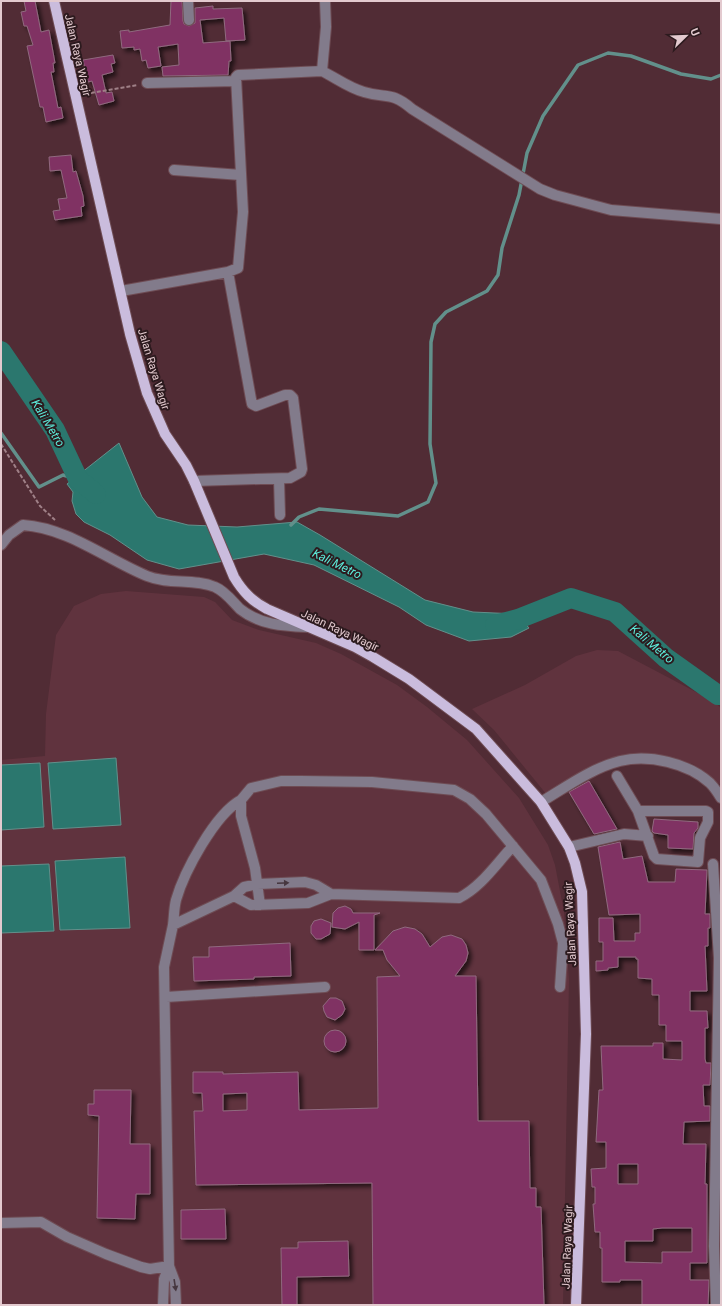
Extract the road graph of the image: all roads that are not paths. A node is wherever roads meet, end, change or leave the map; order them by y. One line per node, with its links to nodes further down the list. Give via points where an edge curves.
1 (54, 1): 12 (main road, Jalan Raya Wagir)
2 (188, 1): 4 (street)
3 (324, 1): 5 (street, via 326,27)
4 (189, 20)
5 (322, 71): 6 (street, via 238,76); 10 (street, via 365,93 400,99 540,189 611,210)
6 (236, 81): 7 (street); 9 (street)
7 (147, 83)
8 (174, 170): 9 (street)
9 (241, 175): 11 (street, via 243,212 238,265 235,270)
10 (721, 219)
11 (228, 272): 12 (street); 13 (street, via 252,404 256,406 285,395 290,395 294,402 302,469 296,476)
12 (121, 291): 14 (main road, Jalan Raya Wagir, via 138,362 155,415)
13 (279, 479): 14 (street); 15 (street)
14 (194, 481): 17 (main road, Jalan Raya Wagir, via 234,577 242,590 255,603)
15 (280, 515)
16 (1, 545): 17 (street, via 9,535 23,525 51,529 148,576 176,582 208,584 218,588 242,610 270,624)
17 (307, 627): 21 (main road, Jalan Raya Wagir, via 361,650 409,679 443,704 492,744)
18 (617, 776): 22 (street)
19 (721, 798): 21 (street, via 710,783 672,763 631,760 620,761 594,771)
20 (241, 800): 26 (street, via 251,788 281,781 372,782 454,790 470,799 486,814); 29 (street, via 241,816); 33 (street, via 221,815 186,871 176,901)
21 (541, 802): 27 (main road, Jalan Raya Wagir)
22 (638, 811): 23 (street); 25 (street, via 708,812 708,822 700,838 698,862 657,859)
23 (642, 821): 24 (street); 25 (street)
24 (624, 834): 25 (street); 27 (street)
25 (648, 836)
26 (513, 846): 30 (street, via 478,886 459,898); 36 (street, via 541,880 558,924 563,943)
27 (569, 848): 42 (main road, Jalan Raya Wagir, via 582,892 586,1026)
28 (714, 864): 34 (street)
29 (258, 884): 30 (street, one-way to 30, via 305,882); 31 (street, via 244,887); 32 (street)
30 (331, 894): 32 (street, via 308,904)
31 (234, 896): 32 (street, via 251,905); 33 (street)
32 (260, 905)
33 (173, 925): 37 (street, via 164,967)
34 (720, 958): 43 (street, via 714,1246)
35 (325, 987): 37 (street)
36 (560, 987)
37 (166, 998): 39 (street)
38 (1, 1223): 39 (street, via 41,1222 93,1248 141,1267 150,1269)
39 (169, 1266): 40 (street, via 164,1279); 41 (street, one-way to 41, via 175,1282)
40 (163, 1305)
41 (176, 1305)
42 (576, 1305)
43 (716, 1305)

